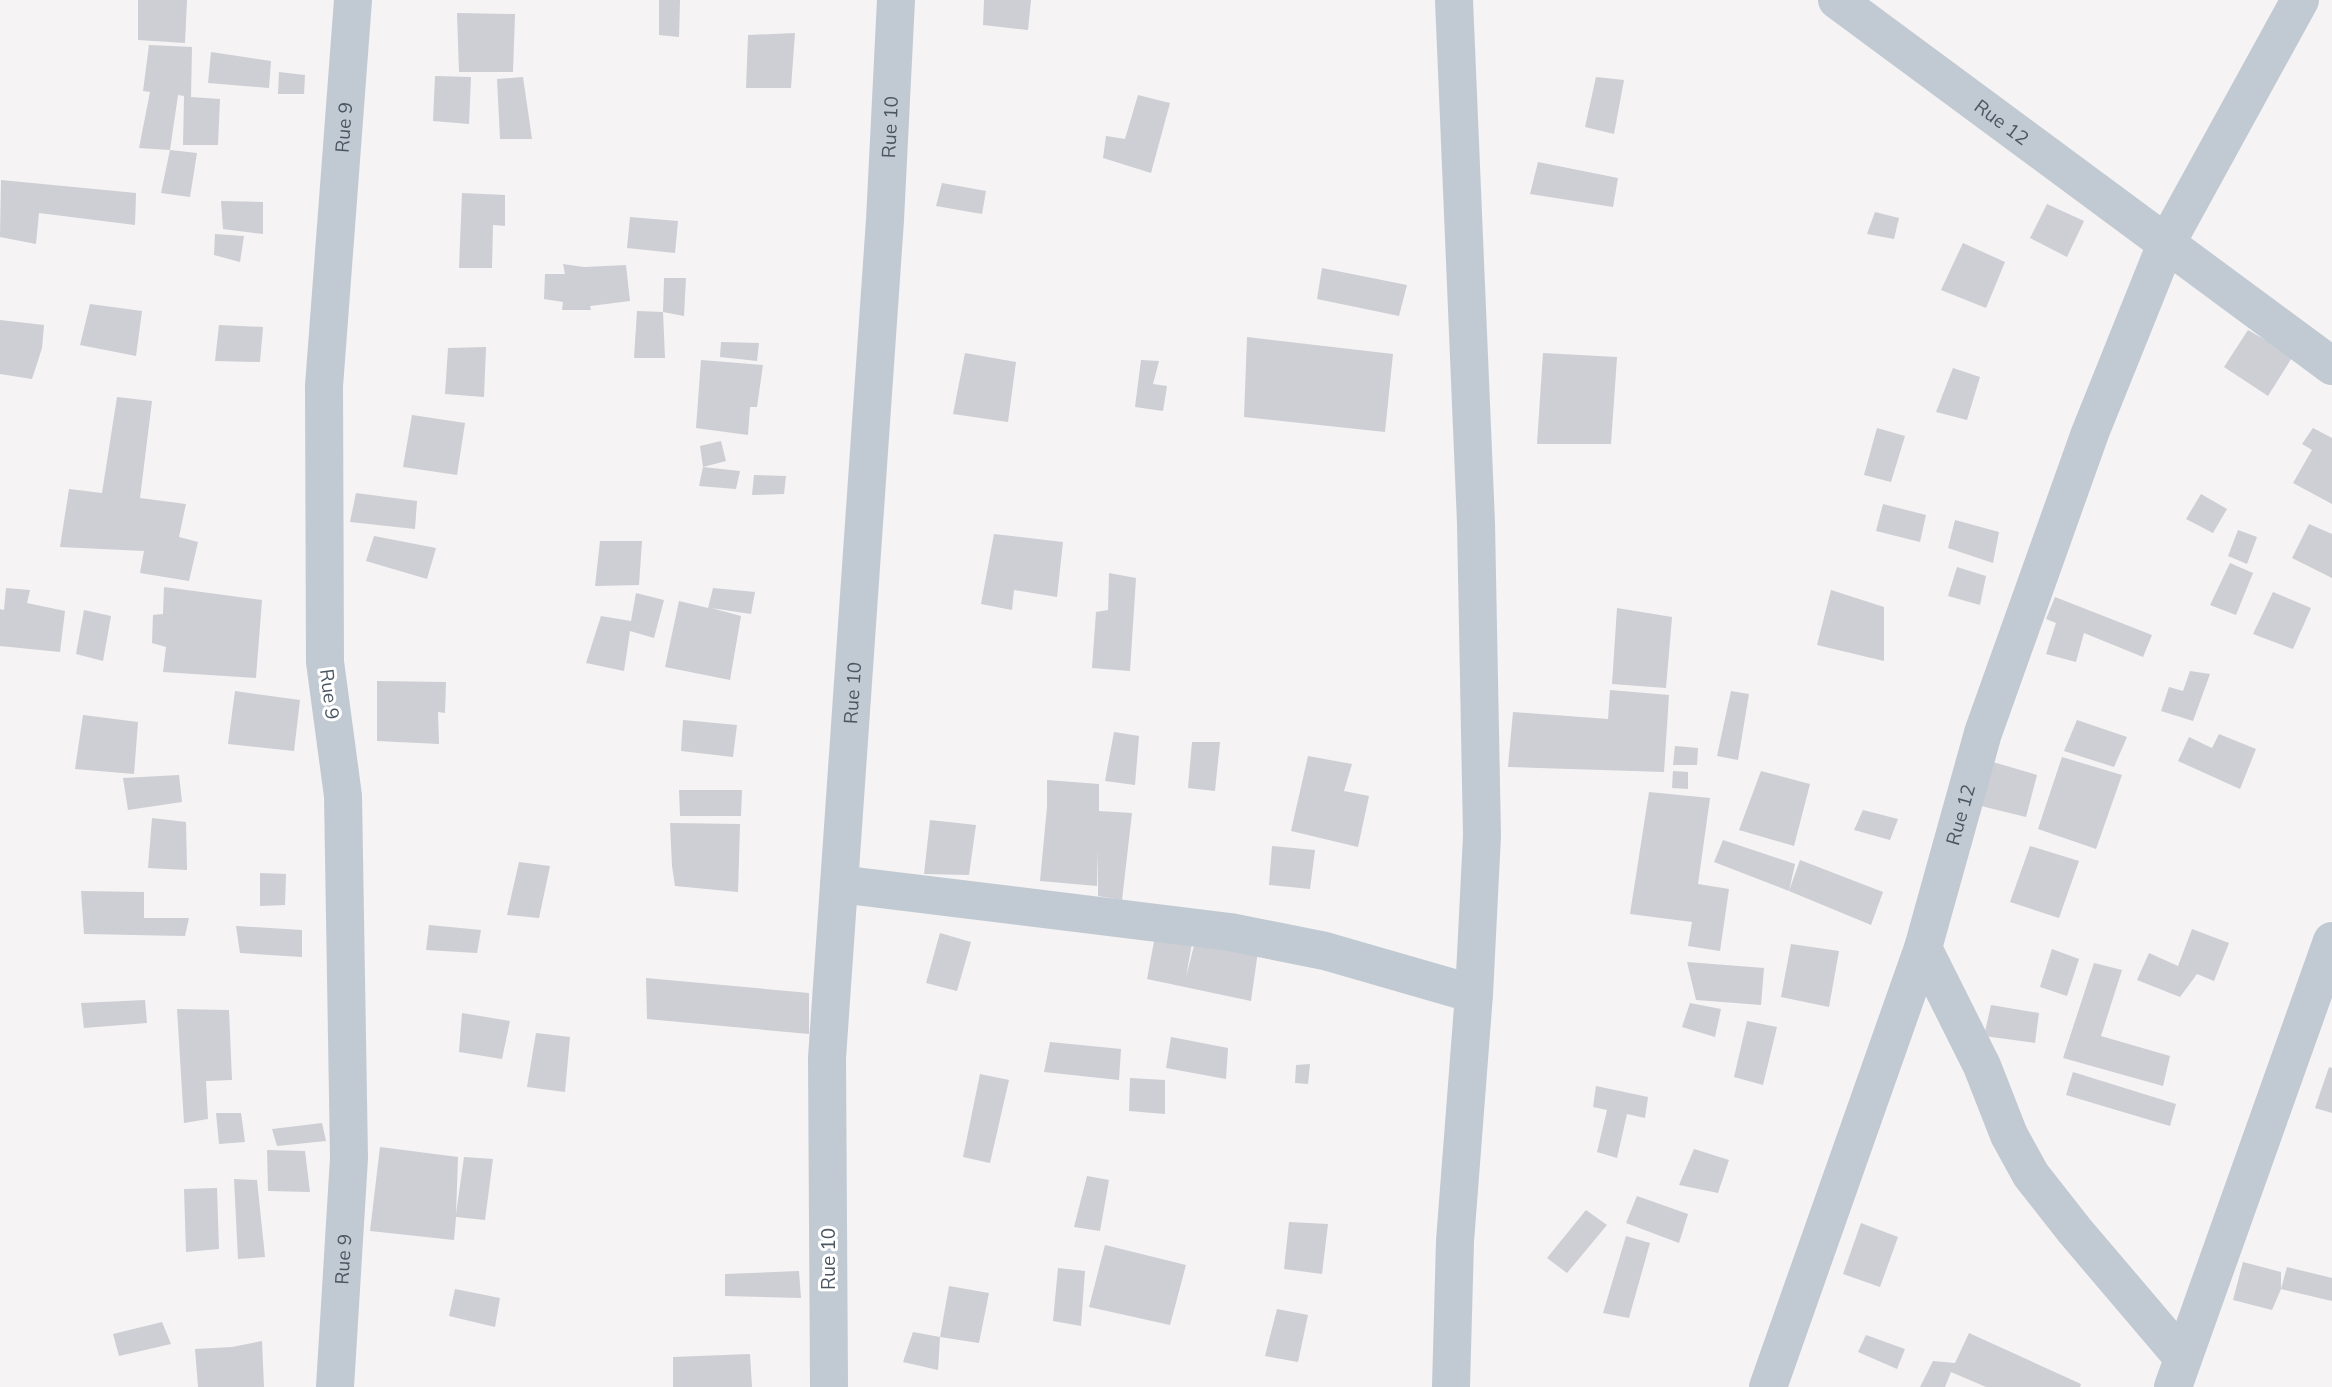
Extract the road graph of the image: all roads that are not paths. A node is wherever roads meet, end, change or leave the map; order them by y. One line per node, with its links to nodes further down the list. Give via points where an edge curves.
1 (353, 0): 13 (street, Rue 9, via 324,386 325,662 343,796 349,1158)
2 (896, 0): 8 (street, Rue 10)
3 (1454, 0): 11 (street, via 1480,681 1482,836)
4 (1837, 0): 6 (street, Rue 12)
5 (2300, 0): 6 (street)
6 (2166, 244): 7 (street, Rue 12); 10 (street, Rue 12, via 2090,433 1983,733)
7 (2332, 366)
8 (839, 884): 11 (street, via 1230,932 1325,951); 14 (street, Rue 10, via 827,1058)
9 (2332, 941): 12 (street)
10 (1923, 948): 12 (street, via 2031,1175); 16 (street, Rue 12)
11 (1474, 994): 15 (street, via 1455,1241)
12 (2178, 1373)
13 (335, 1387)
14 (829, 1387)
15 (1451, 1387)
16 (1769, 1387)

